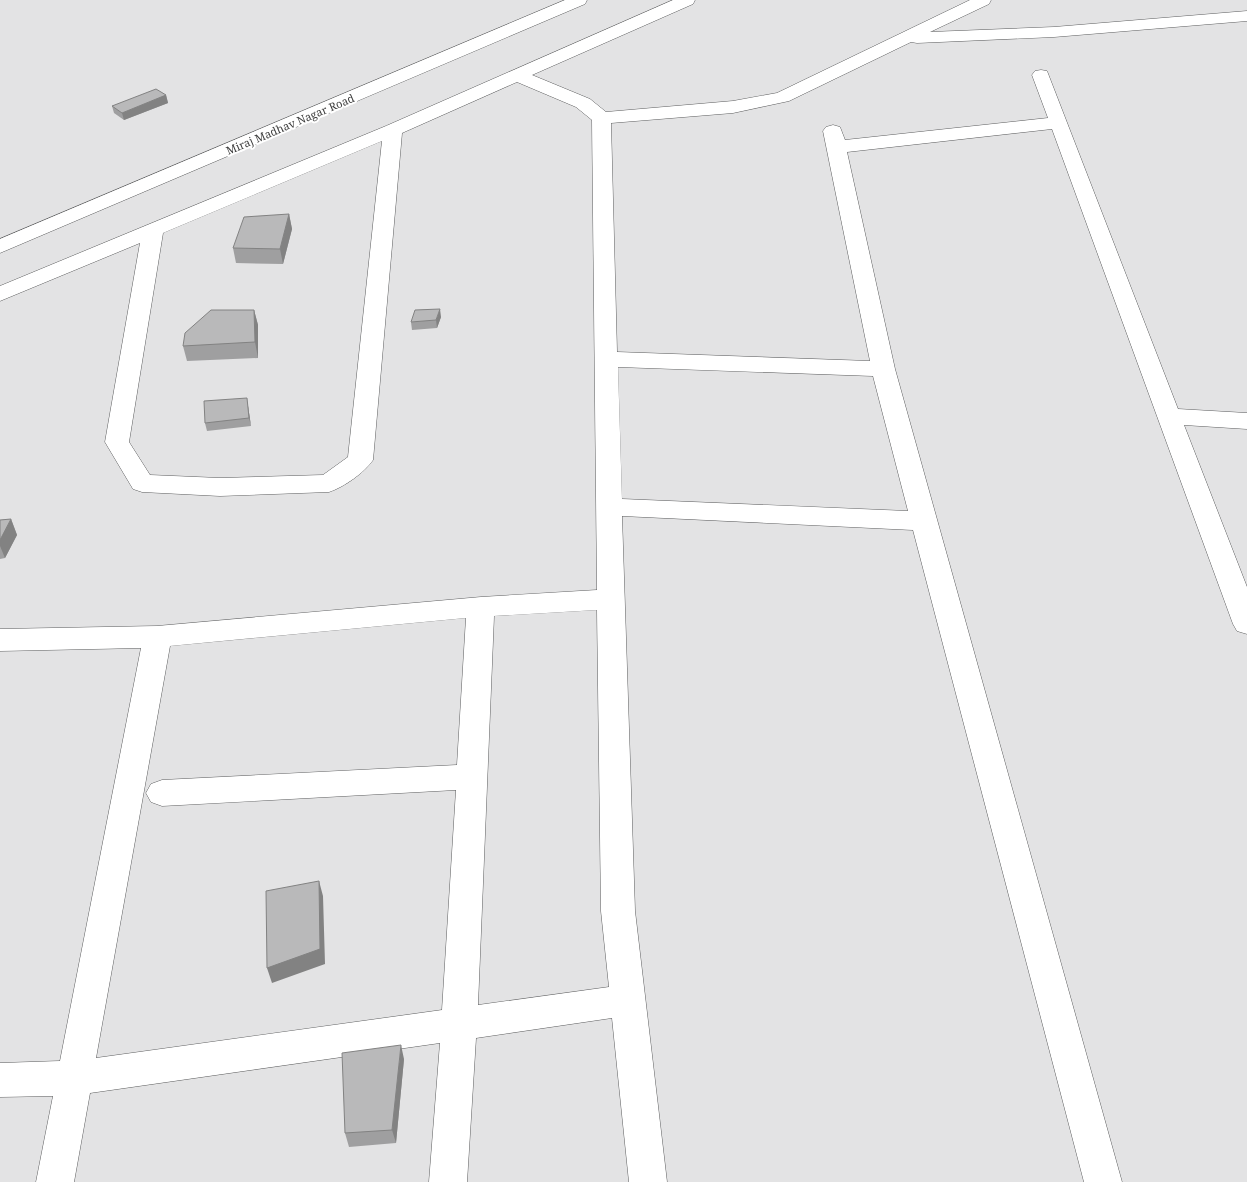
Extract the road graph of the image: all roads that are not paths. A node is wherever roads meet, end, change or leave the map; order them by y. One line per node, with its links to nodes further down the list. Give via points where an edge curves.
1 (579, 0): 12 (street, Miraj Madhav Nagar Road)
2 (687, 0): 6 (street)
3 (983, 0): 5 (street)
4 (1247, 16): 5 (street, via 1054,32)
5 (905, 38): 8 (street, via 782,97 733,107)
6 (517, 75): 8 (street, via 583,103); 10 (street)
7 (1041, 75): 9 (street)
8 (602, 118): 14 (street)
9 (1059, 123): 15 (street, via 834,139); 16 (street)
10 (393, 130): 11 (street); 11 (street, via 360,460 329,483 220,487 142,483 117,442)
11 (153, 231): 13 (street)
12 (0, 247)
13 (0, 294)
14 (606, 359): 15 (street); 18 (street)
15 (883, 369): 19 (street)
16 (1169, 416): 17 (street); 22 (street)
17 (1247, 421)
18 (609, 507): 19 (street); 20 (street)
19 (924, 521): 34 (street)
20 (611, 599): 21 (street); 27 (street, via 618,911)
21 (481, 606): 23 (street); 25 (street)
22 (1247, 624)
23 (157, 637): 24 (street); 29 (street)
24 (0, 640)
25 (472, 777): 26 (street); 28 (street)
26 (162, 793)
27 (628, 1000): 28 (street); 33 (street)
28 (458, 1024): 29 (street); 32 (street)
29 (74, 1078): 30 (street); 31 (street)
30 (0, 1080)
31 (55, 1182)
32 (448, 1182)
33 (648, 1182)
34 (1102, 1182)

